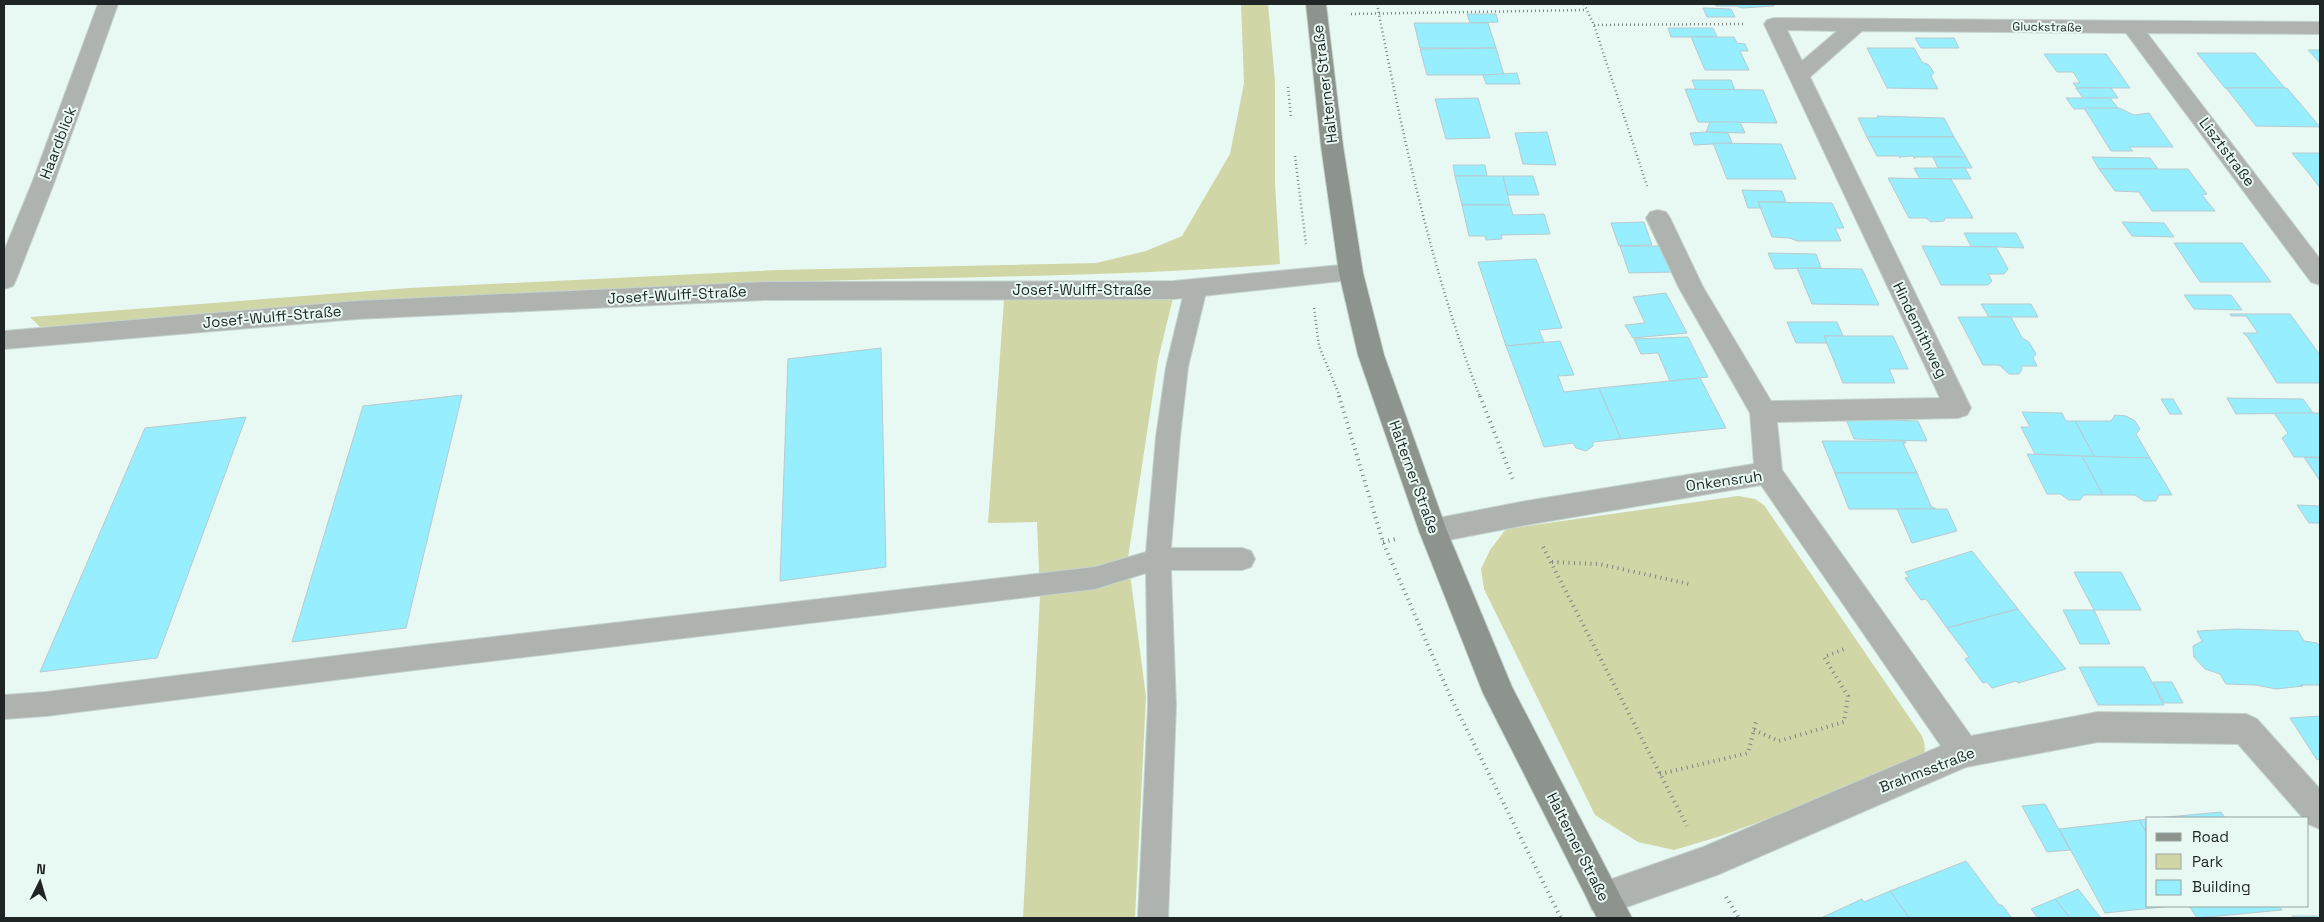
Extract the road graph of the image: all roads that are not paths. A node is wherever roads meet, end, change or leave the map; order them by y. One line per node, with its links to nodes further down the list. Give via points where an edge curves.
1 (108, 4): 13 (street, Haardblick, via 63,131)
2 (1798, 4): 5 (street)
3 (1316, 9): 11 (main road, Halterner Straße)
4 (1774, 24): 5 (street, Gluckstraße); 9 (street, Hindemithweg)
5 (1810, 25): 6 (street, Gluckstraße)
6 (1856, 26): 7 (street, Gluckstraße); 9 (street)
7 (2133, 28): 8 (street, Gluckstraße); 12 (street, Lisztstraße)
8 (2320, 28)
9 (1799, 75): 16 (street, Hindemithweg, via 1958,408)
10 (1658, 218): 16 (street, via 1691,288)
11 (1351, 273): 14 (street, Josef-Wulff-Straße); 18 (main road, Halterner Straße, via 1371,355)
12 (2320, 276)
13 (4, 280)
14 (1196, 288): 15 (street, Josef-Wulff-Straße, via 764,291 357,310); 19 (lane, via 1176,376)
15 (4, 341)
16 (1763, 412): 17 (street)
17 (1768, 473): 18 (street, Onkensruh); 22 (street, Onkensruh)
18 (1433, 531): 24 (main road, Halterner Straße, via 1499,693)
19 (1158, 559): 20 (lane); 21 (lane, via 1095,578); 25 (lane, via 1162,706)
20 (1242, 559)
21 (4, 707)
22 (1964, 752): 23 (street, Brahmsstraße, via 2098,727 2246,729); 24 (street, Brahmsstraße)
23 (2320, 814)
24 (1609, 908)
25 (1153, 918)

